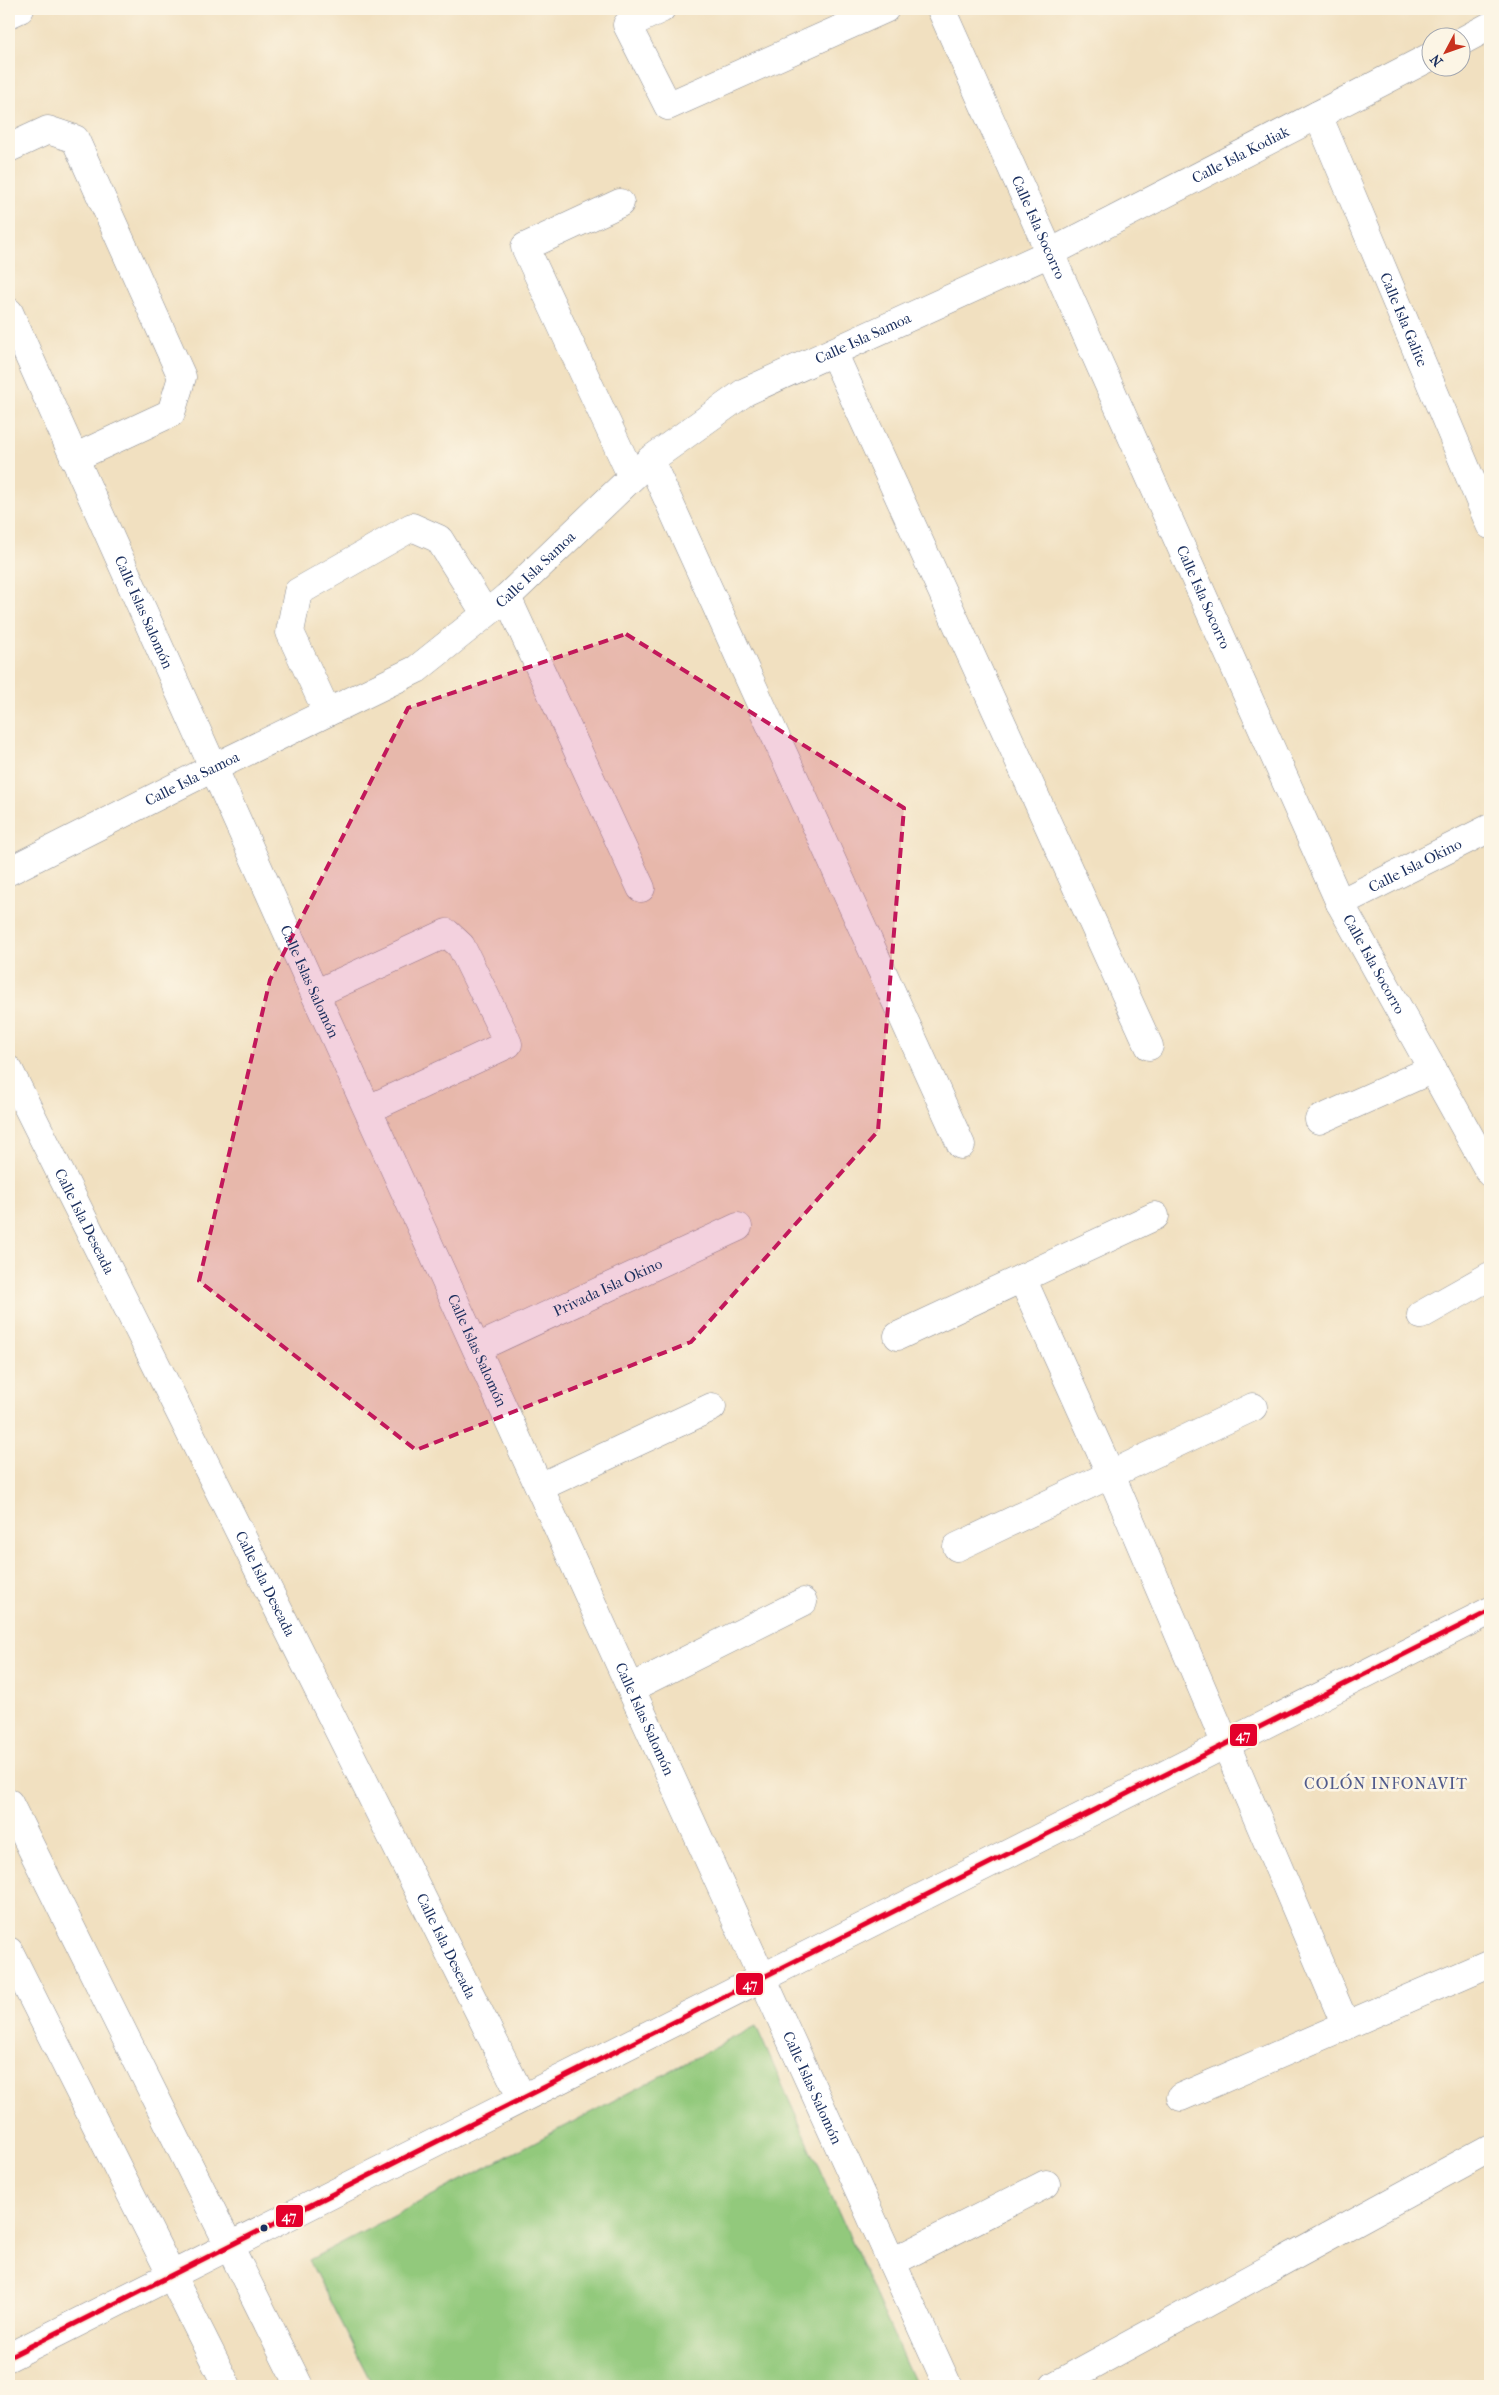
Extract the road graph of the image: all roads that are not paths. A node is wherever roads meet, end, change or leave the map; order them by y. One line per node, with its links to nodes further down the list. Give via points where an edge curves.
1 (20, 9): 5 (street)
2 (661, 9): 3 (street, via 627,25 668,106)
3 (885, 9)
4 (941, 9): 12 (street, Calle Isla Socorro)
5 (9, 14)
6 (1490, 26): 7 (street)
7 (1472, 36)
8 (1422, 61): 9 (street, Calle Isla Kodiak)
9 (1318, 115): 12 (street, Calle Isla Kodiak); 17 (street, Calle Isla Galite)
10 (9, 148): 15 (street, via 48,130 75,139 182,378 171,413)
11 (620, 204): 16 (street, via 525,248)
12 (1050, 253): 14 (street, Calle Isla Samoa); 25 (street, Calle Isla Socorro)
13 (9, 312): 15 (street, Calle Islas Salomón)
14 (833, 352): 16 (street, Calle Isla Samoa, via 745,392); 27 (street)
15 (74, 458): 21 (street, Calle Islas Salomón)
16 (641, 469): 18 (street, Calle Isla Samoa); 32 (street)
17 (1490, 525)
18 (508, 597): 19 (street, Calle Isla Samoa); 24 (street)
19 (485, 613): 20 (street, Calle Isla Samoa, via 417,669); 20 (street, via 439,539 412,527 298,592 290,632)
20 (327, 712): 21 (street, Calle Isla Samoa)
21 (213, 768): 23 (street, Calle Isla Samoa); 26 (street, Calle Islas Salomón)
22 (1490, 828): 25 (street, Calle Isla Okino)
23 (9, 871)
24 (640, 888)
25 (1340, 903): 28 (street, Calle Isla Socorro)
26 (315, 994): 30 (street, Calle Islas Salomón); 30 (street, via 447,933 461,946 508,1044)
27 (1149, 1046)
28 (1432, 1069): 31 (street); 33 (street, Calle Isla Socorro)
29 (9, 1070): 56 (street, Calle Isla Deseada)
30 (369, 1109): 40 (street, Calle Islas Salomón)
31 (1319, 1120)
32 (961, 1145)
33 (1490, 1173)
34 (1155, 1216): 37 (street)
35 (738, 1227): 40 (street, Privada Isla Okino)
36 (1490, 1276): 38 (street)
37 (1022, 1278): 39 (street); 43 (street)
38 (1421, 1315)
39 (898, 1336)
40 (477, 1348): 44 (street, Calle Islas Salomón)
41 (1254, 1407): 43 (street)
42 (712, 1408): 44 (street)
43 (1111, 1474): 45 (street); 49 (street)
44 (540, 1487): 48 (street, Calle Islas Salomón)
45 (957, 1547)
46 (803, 1602): 48 (street)
47 (1490, 1611): 49 (street)
48 (631, 1688): 53 (street, Calle Islas Salomón)
49 (1226, 1744): 53 (street); 54 (street)
50 (9, 1803): 59 (street)
51 (9, 1951): 61 (street)
52 (1490, 1963): 54 (street)
53 (763, 1978): 56 (street); 60 (street, Calle Islas Salomón)
54 (1346, 2026): 55 (street)
55 (1181, 2097)
56 (522, 2098): 59 (street)
57 (1490, 2148): 66 (street)
58 (1046, 2184): 60 (street)
59 (230, 2245): 61 (street); 64 (street)
60 (892, 2262): 65 (street, Calle Islas Salomón)
61 (172, 2275): 62 (street); 63 (street)
62 (9, 2357)
63 (227, 2386)
64 (299, 2386)
65 (948, 2386)
66 (1054, 2386)

